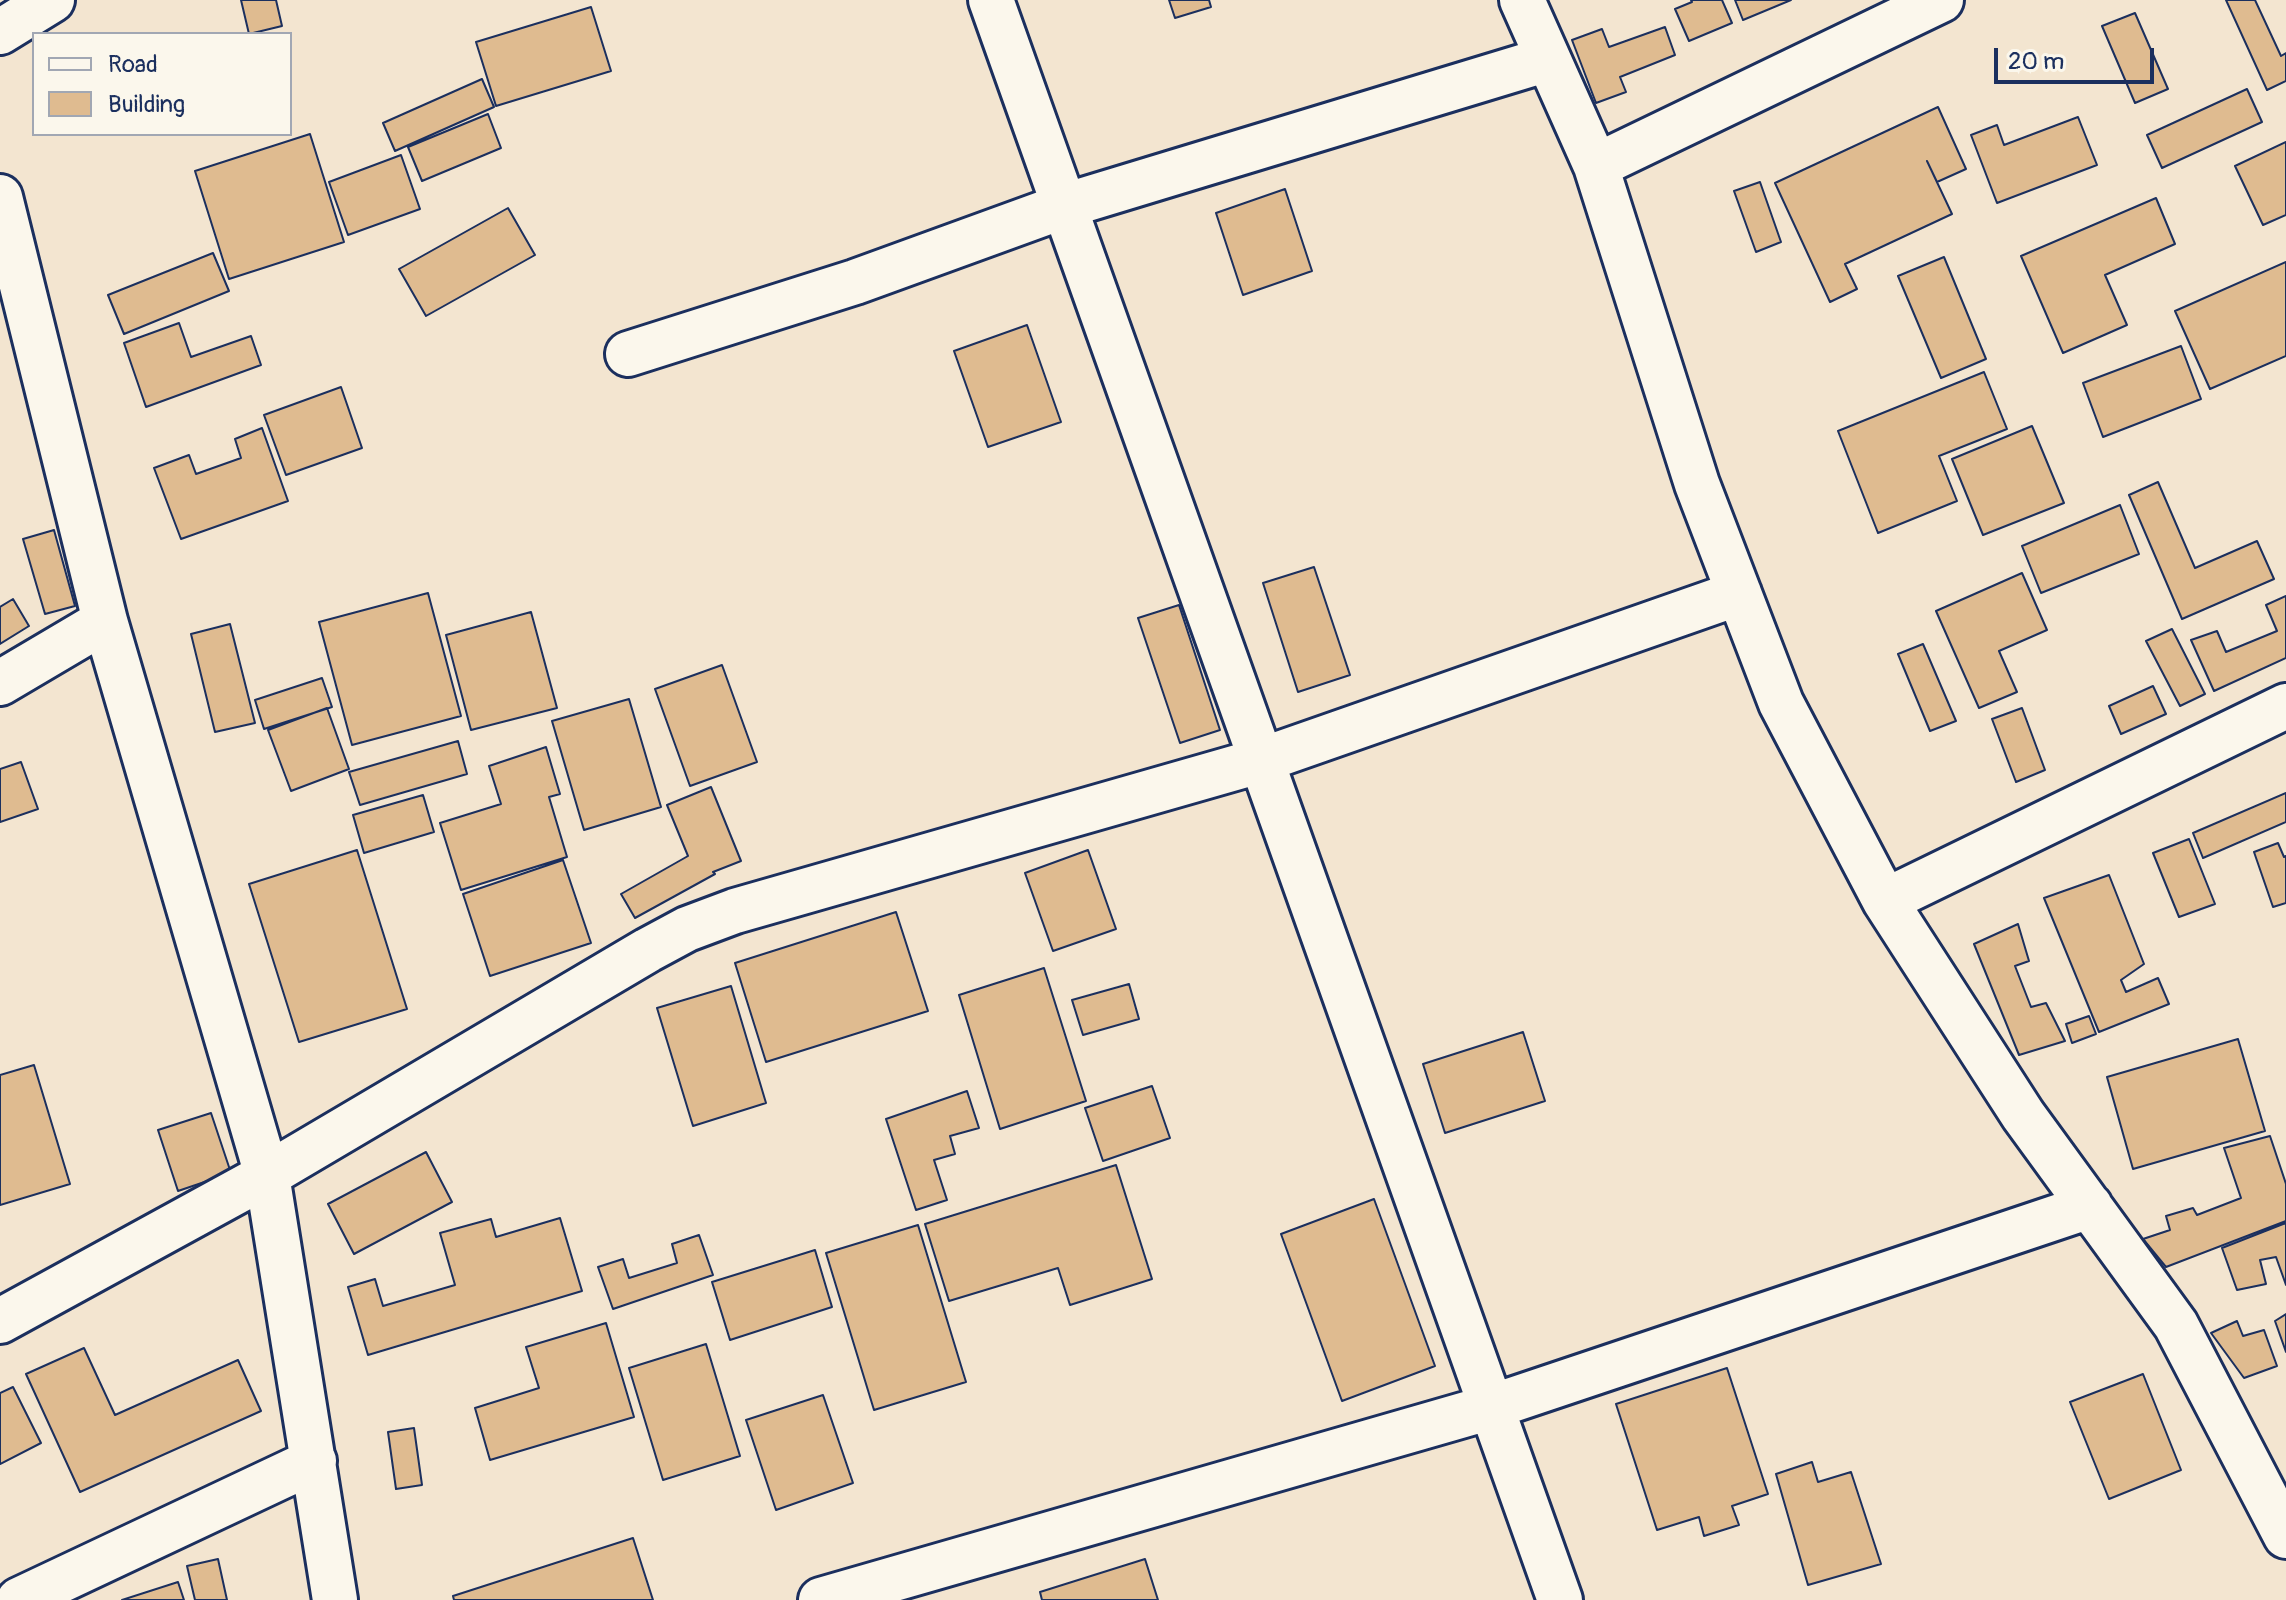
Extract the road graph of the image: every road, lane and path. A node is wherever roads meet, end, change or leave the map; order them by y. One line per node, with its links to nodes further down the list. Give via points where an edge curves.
1 (52, 0): 5 (street)
2 (991, 0): 9 (street)
3 (1522, 0): 6 (street)
4 (1941, 0): 7 (street)
5 (0, 32)
6 (1548, 59): 7 (street); 9 (street)
7 (1596, 166): 11 (street, via 1697,484)
8 (0, 197): 12 (street)
9 (1064, 206): 10 (street, via 855,282); 15 (street)
10 (628, 354)
11 (1739, 593): 15 (street); 16 (street, via 1781,703)
12 (105, 621): 13 (street); 17 (street)
13 (0, 683)
14 (2286, 706): 16 (street)
15 (1259, 761): 17 (street, via 687,929); 20 (street)
16 (1885, 901): 18 (street, via 2023,1115)
17 (267, 1175): 19 (street); 21 (street)
18 (2090, 1206): 20 (street); 22 (street, via 2176,1325)
19 (0, 1321)
20 (1491, 1407): 25 (street); 26 (street)
21 (314, 1461): 23 (street); 24 (street)
22 (2286, 1536)
23 (19, 1600)
24 (335, 1600)
25 (821, 1600)
26 (1560, 1600)

